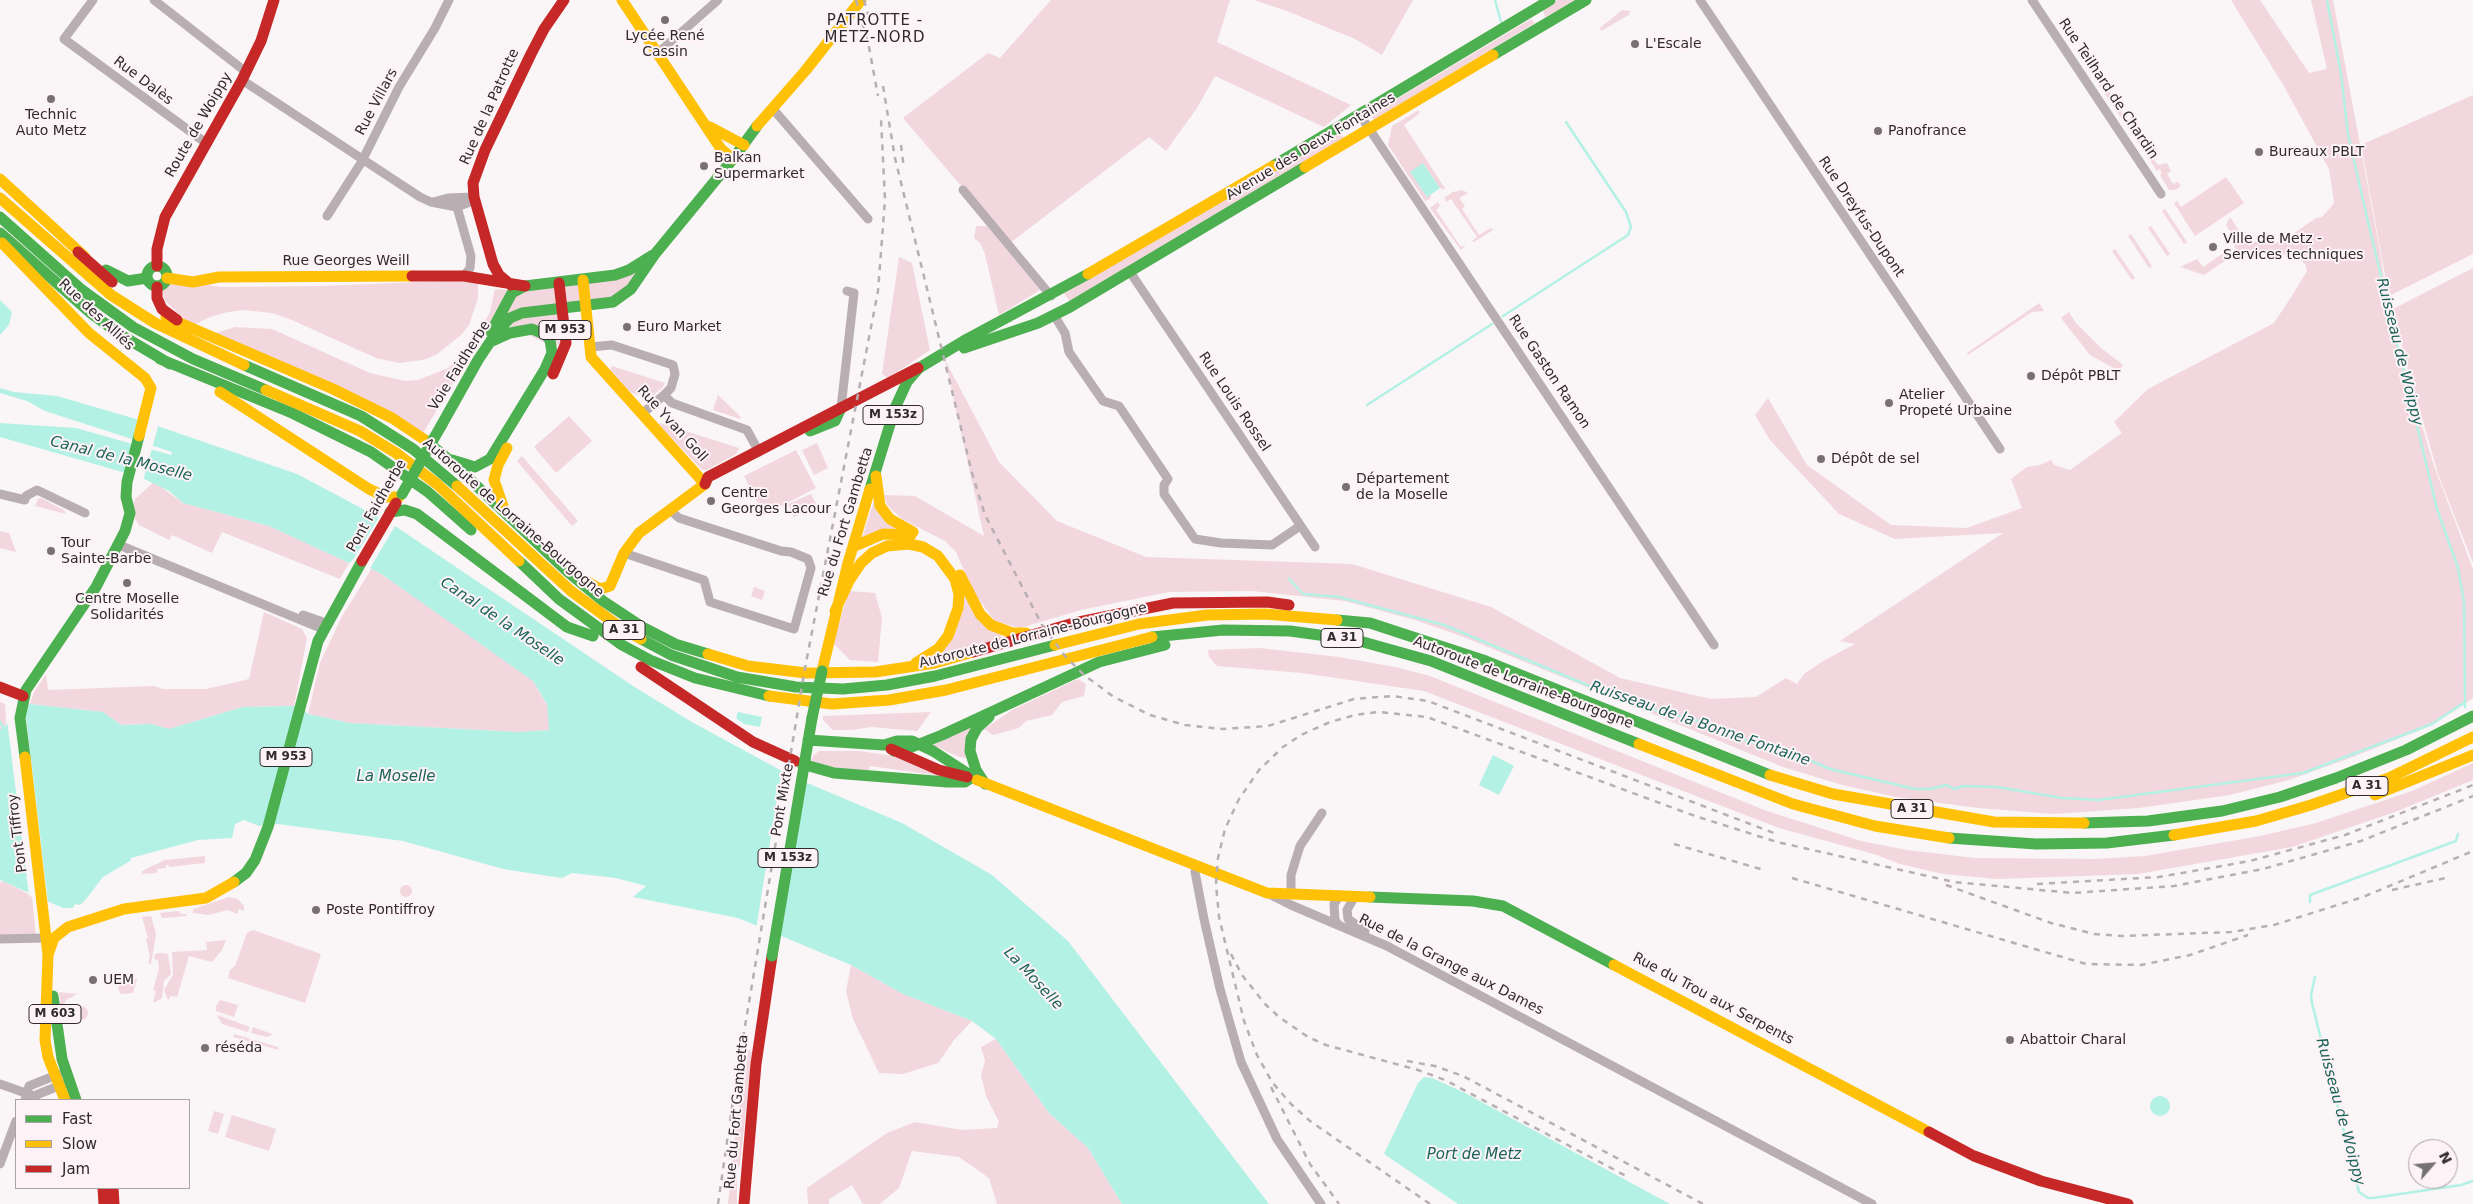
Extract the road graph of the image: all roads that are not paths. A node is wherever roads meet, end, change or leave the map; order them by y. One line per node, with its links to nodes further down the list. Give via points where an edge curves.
1 (93, 0): 19 (street, Rue Dalès, via 64,39)
2 (154, 0): 14 (street)
3 (274, 0): 14 (main road, Route de Woippy)
4 (449, 0): 22 (street, Rue Villars)
5 (564, 0): 27 (main road, Rue de la Patrotte, via 544,29 505,107 473,183)
6 (622, 0): 13 (main road)
7 (718, 0): 13 (street)
8 (861, 0): 15 (main road, M 953)
9 (1550, 0): 16 (main road, Avenue des Deux Fontaines)
10 (1586, 0): 18 (main road, Avenue des Deux Fontaines)
11 (1700, 0): 62 (street, Rue Dreyfus-Dupont)
12 (2032, 0): 25 (street, Rue Teilhard de Chardin)
13 (658, 53): 17 (main road)
14 (244, 76): 19 (main road, Route de Woippy); 22 (street)
15 (773, 109): 20 (main road, M 953); 32 (street)
16 (1360, 115): 18 (street, Rue Gaston Ramon); 48 (main road, Avenue des Deux Fontaines)
17 (704, 122): 20 (main road); 21 (main road, via 721,149)
18 (1370, 130): 38 (main road, Avenue des Deux Fontaines); 86 (street, Rue Gaston Ramon)
19 (206, 143): 37 (main road, Route de Woippy, via 165,217 157,249)
20 (744, 145): 21 (main road, M 953)
21 (733, 159): 36 (main road, M 953)
22 (363, 160): 28 (street); 30 (street, Rue Villars)
23 (0, 179): 35 (main road)
24 (963, 190): 48 (street)
25 (2161, 194)
26 (0, 198): 82 (main road, Autoroute de Lorraine-Bourgogne / A 31, via 111,295 155,324 198,346 327,400 385,430 450,478 594,610 639,639 699,666 773,684 843,689 935,676 1073,639 1173,618 1265,614)
27 (474, 198): 28 (street); 29 (street); 44 (main road, Rue de la Patrotte, via 493,264)
28 (430, 202): 29 (street)
29 (457, 208): 39 (street, via 471,256 470,268)
30 (328, 216)
31 (0, 217): 92 (main road, Autoroute de Lorraine-Bourgogne / A 31, via 82,290 140,332 192,360 320,412 396,453 437,484 560,599 622,645 686,675 730,689)
32 (868, 219)
33 (0, 232): 55 (main road, via 92,314)
34 (0, 242): 75 (main road, Rue des Alliés, via 89,333 150,384 149,400 127,482 130,513)
35 (78, 252): 40 (main road, via 119,278 128,281); 52 (main road, via 147,307)
36 (655, 254): 42 (main road, M 953, via 629,270); 49 (main road, M 953, via 645,272 620,299)
37 (157, 266): 40 (main road, via 150,270); 41 (main road, via 164,268)
38 (1130, 272): 51 (main road, Avenue des Deux Fontaines); 73 (street, Rue Louis Rossel)
39 (464, 276): 41 (main road, Rue Georges Weill, via 219,277 193,282); 44 (main road, Rue Georges Weill)
40 (147, 278): 45 (main road)
41 (168, 278): 45 (main road, via 163,285)
42 (583, 280): 43 (main road, M 953); 49 (main road)
43 (559, 283): 46 (main road, M 953); 50 (main road, M 953)
44 (512, 285): 46 (main road, Rue Georges Weill)
45 (157, 286): 52 (main road, via 157,298 162,309)
46 (525, 286): 56 (main road, M 953, via 512,293)
47 (847, 291): 59 (street, via 854,293)
48 (1046, 298): 51 (street); 57 (main road, Avenue des Deux Fontaines)
49 (586, 306): 50 (main road, M 953); 54 (main road)
50 (563, 308): 53 (main road, Voie Faidherbe / M 953, via 516,315 500,328); 70 (main road, M 953, via 564,352 498,465 494,480)
51 (1052, 317): 57 (main road, Avenue des Deux Fontaines); 73 (street, via 1065,334 1069,352 1103,401 1119,406 1168,479 1164,484 1164,494 1196,539 1272,545)
52 (184, 326): 64 (main road, via 367,405 415,432)
53 (490, 342): 56 (main road, Voie Faidherbe / M 953); 64 (main road, via 510,332 532,329 546,335 552,353 490,459 476,467)
54 (590, 347): 58 (street, via 612,345 673,365 675,374 671,388); 60 (main road, Rue Yvan Goll, via 595,362)
55 (160, 359): 68 (main road, via 248,410 369,490 386,497); 85 (main road, via 292,413 371,452 428,492)
56 (478, 360): 61 (main road, Voie Faidherbe / M 953)
57 (932, 360): 59 (main road, Avenue des Deux Fontaines); 65 (main road, Rue du Fort Gambetta / M 153z, via 913,374 898,399)
58 (664, 395): 60 (street); 63 (street, via 678,406 747,430)
59 (842, 408): 63 (main road, Avenue des Deux Fontaines)
60 (643, 413): 66 (main road, Rue Yvan Goll)
61 (441, 426): 68 (main road, Pont Faidherbe / M 953, bridge)
62 (2000, 450)
63 (759, 452): 66 (main road, Avenue des Deux Fontaines, via 708,477)
64 (448, 459): 70 (main road)
65 (876, 476): 74 (main road, via 880,506 890,519); 76 (main road, Rue du Fort Gambetta / M 153z)
66 (705, 484): 69 (main road, Rue Yvan Goll)
67 (0, 494): 72 (street, via 24,500 38,490)
68 (400, 496): 71 (main road, Pont Faidherbe / M 953)
69 (670, 510): 78 (main road, Rue Yvan Goll, via 638,533); 78 (street, via 679,518 808,559 812,568 794,628 710,602 704,580)
70 (504, 511): 79 (main road)
71 (390, 512): 83 (main road, Pont Faidherbe / M 953); 85 (main road, via 405,510 417,514 567,627)
72 (85, 513)
73 (1300, 526): 77 (street, Rue Louis Rossel)
74 (924, 537): 76 (main road, via 882,534); 81 (main road, via 955,564 980,614 1000,630 1024,633)
75 (119, 545): 83 (street, via 274,610); 91 (main road, via 96,587)
76 (855, 546): 80 (main road, Rue du Fort Gambetta / M 153z)
77 (1315, 547)
78 (624, 553): 79 (main road, Rue Yvan Goll, via 614,581 606,589)
79 (568, 572): 88 (main road, via 603,601 644,628 675,644 706,654 748,666 806,674)
80 (835, 610): 88 (main road, via 849,580 872,553 887,546 909,544 923,547 938,556 948,567 959,594 955,623 938,649); 89 (main road, Rue du Fort Gambetta / M 153z)
81 (1074, 623): 82 (main road, via 1173,603 1267,602 1336,613); 88 (main road, via 935,663)
82 (1370, 623): 94 (main road, Autoroute de Lorraine-Bourgogne / A 31, via 1486,661 1752,769 1833,794 1994,822 2148,821 2222,811 2280,797 2336,778 2406,750)
83 (322, 624): 116 (main road, M 953, via 261,847 246,873 222,891 195,900 124,909 68,927 54,938)
84 (1186, 633): 92 (main road, Autoroute de Lorraine-Bourgogne / A 31, via 1116,645 919,695); 93 (main road, via 1171,644 1099,662); 106 (main road, Autoroute de Lorraine-Bourgogne / A 31, via 1290,631 1356,640 1395,650 1490,683 1759,792 1875,826 1992,842 2075,844 2152,839)
85 (592, 636): 87 (main road)
86 (1714, 644)
87 (641, 667): 92 (main road, via 712,692 760,703 816,708); 102 (main road, via 753,742)
88 (900, 669)
89 (822, 671): 95 (main road, Pont Mixte / M 153z, bridge)
90 (0, 688): 91 (main road)
91 (22, 700): 113 (main road, Pont Tiffroy / M 603, via 20,718)
92 (832, 704)
93 (994, 712): 99 (main road); 104 (main road, via 977,728 971,739 970,751 976,770)
94 (2473, 716)
95 (812, 718): 97 (main road, Pont Mixte / M 153z); 98 (main road, via 823,734)
96 (2473, 737): 106 (main road, Autoroute de Lorraine-Bourgogne / A 31, via 2389,778)
97 (808, 740): 98 (main road); 102 (main road, Pont Mixte / M 153z)
98 (834, 742): 100 (main road)
99 (920, 744): 100 (main road); 103 (main road)
100 (889, 748): 103 (main road, via 939,770)
101 (2473, 754): 106 (main road, via 2358,801 2282,820)
102 (801, 762): 103 (main road, via 850,774 947,782 965,782); 117 (main road, Pont Mixte / M 153z, bridge)
103 (971, 778): 104 (main road, Rue de la Grange aux Dames)
104 (986, 784): 107 (main road, Rue de la Grange aux Dames)
105 (1322, 813): 109 (street, via 1300,846 1291,875)
106 (2256, 821)
107 (1196, 866): 108 (main road, Rue de la Grange aux Dames); 131 (street, via 1218,981 1241,1062 1277,1139)
108 (1267, 893): 109 (main road, Rue du Trou aux Serpents); 112 (street, Rue de la Grange aux Dames)
109 (1291, 893): 110 (main road, Rue du Trou aux Serpents)
110 (1340, 895): 111 (main road, Rue du Trou aux Serpents); 112 (street, via 1334,904)
111 (1355, 896): 115 (street, via 1347,910 1348,919); 133 (main road, Rue du Trou aux Serpents, via 1473,901 1503,906 1974,1156 2042,1181)
112 (1338, 925): 115 (street, Rue de la Grange aux Dames)
113 (45, 938): 114 (street); 116 (main road, M 603)
114 (0, 939)
115 (1386, 945): 132 (street, Rue de la Grange aux Dames)
116 (48, 955): 118 (main road, M 603); 118 (main road, M 603, via 46,988)
117 (761, 1023): 130 (main road, Rue du Fort Gambetta / M 153z)
118 (62, 1080): 120 (street, via 30,1086); 121 (main road, M 603); 122 (main road, M 603); 123 (main road, M 603)
119 (0, 1084): 120 (street)
120 (26, 1097)
121 (65, 1099)
122 (71, 1099)
123 (75, 1099)
124 (15, 1124): 125 (street)
125 (0, 1164)
126 (102, 1189): 128 (main road)
127 (113, 1189): 129 (main road)
128 (104, 1204)
129 (114, 1204)
130 (744, 1204)
131 (1321, 1204)
132 (1872, 1204)
133 (2128, 1204)

